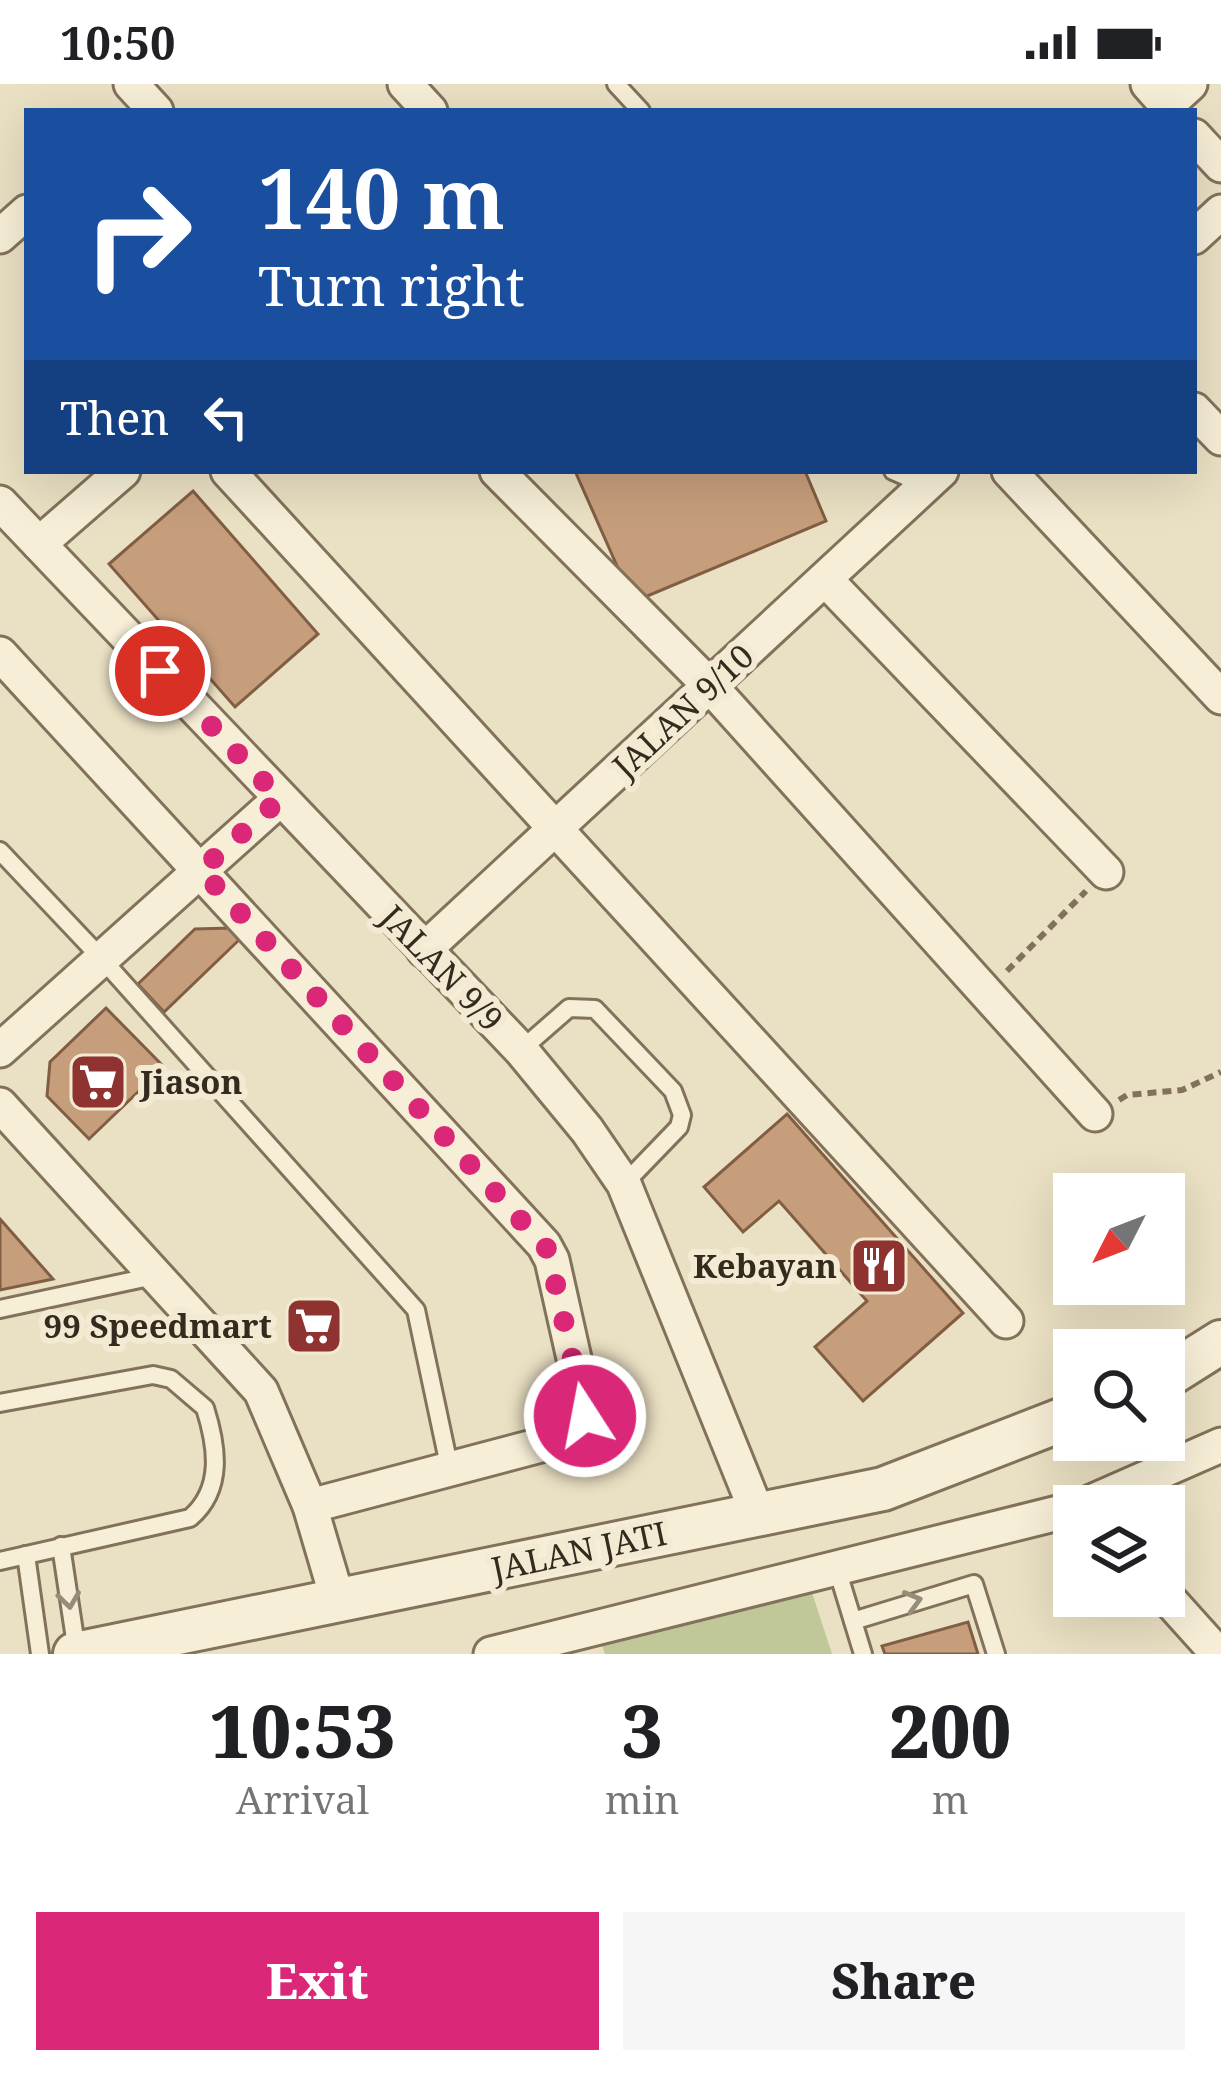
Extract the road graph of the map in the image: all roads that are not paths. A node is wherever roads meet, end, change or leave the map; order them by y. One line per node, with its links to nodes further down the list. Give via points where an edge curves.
1 (405, 84): 3 (street)
2 (616, 84): 4 (lane)
3 (427, 108)
4 (638, 108)
5 (1197, 139): 6 (street)
6 (1221, 165)
7 (1221, 212): 8 (street)
8 (1197, 234)
9 (1197, 413): 10 (street)
10 (1221, 439)
11 (120, 474): 17 (street)
12 (231, 474): 23 (street)
13 (500, 474): 20 (street)
14 (1012, 474): 21 (street)
15 (933, 478): 18 (street, JALAN 9/10)
16 (0, 503): 17 (street, JALAN 9/9)
17 (39, 544): 22 (street, JALAN 9/9)
18 (825, 579): 20 (street, JALAN 9/10); 26 (street)
19 (0, 653): 25 (street)
20 (710, 686): 23 (street, JALAN 9/10); 32 (street)
21 (1221, 697)
22 (280, 799): 25 (street); 27 (street, JALAN 9/9)
23 (557, 828): 27 (street, JALAN 9/10); 36 (street)
24 (0, 851): 28 (lane)
25 (201, 870): 28 (street); 42 (street, via 548,1250 585,1416 571,1437)
26 (1106, 872)
27 (424, 950): 30 (street, JALAN 9/9)
28 (102, 958): 29 (street); 42 (lane, via 416,1310)
29 (0, 1050)
30 (521, 1050): 33 (street, JALAN 9/9); 33 (lane, via 569,1008 595,1010 673,1091 679,1127)
31 (0, 1105): 34 (street)
32 (1095, 1114)
33 (624, 1184): 46 (street, JALAN 9/9)
34 (154, 1276): 35 (lane); 44 (street, via 261,1391)
35 (0, 1309)
36 (1006, 1321)
37 (1221, 1342): 38 (street)
38 (1185, 1365)
39 (0, 1402): 47 (lane, via 159,1375 205,1408 217,1472 196,1514)
40 (1053, 1423): 46 (street, JALAN JATI, via 884,1489)
41 (1221, 1444): 43 (street)
42 (450, 1470): 44 (street)
43 (1130, 1485)
44 (310, 1507): 51 (street)
45 (1053, 1514): 50 (street)
46 (758, 1515): 51 (street, JALAN JATI)
47 (61, 1546): 48 (lane); 56 (lane, one-way to 56)
48 (26, 1555): 49 (lane); 55 (lane)
49 (0, 1561)
50 (837, 1569): 53 (lane); 54 (street)
51 (338, 1600): 56 (street, JALAN JATI)
52 (1185, 1617): 60 (street)
53 (853, 1621): 58 (lane); 59 (lane, one-way to 59, via 974,1584)
54 (600, 1641): 57 (street)
55 (40, 1654)
56 (76, 1654)
57 (491, 1654)
58 (863, 1654)
59 (996, 1654)
60 (1218, 1654)

